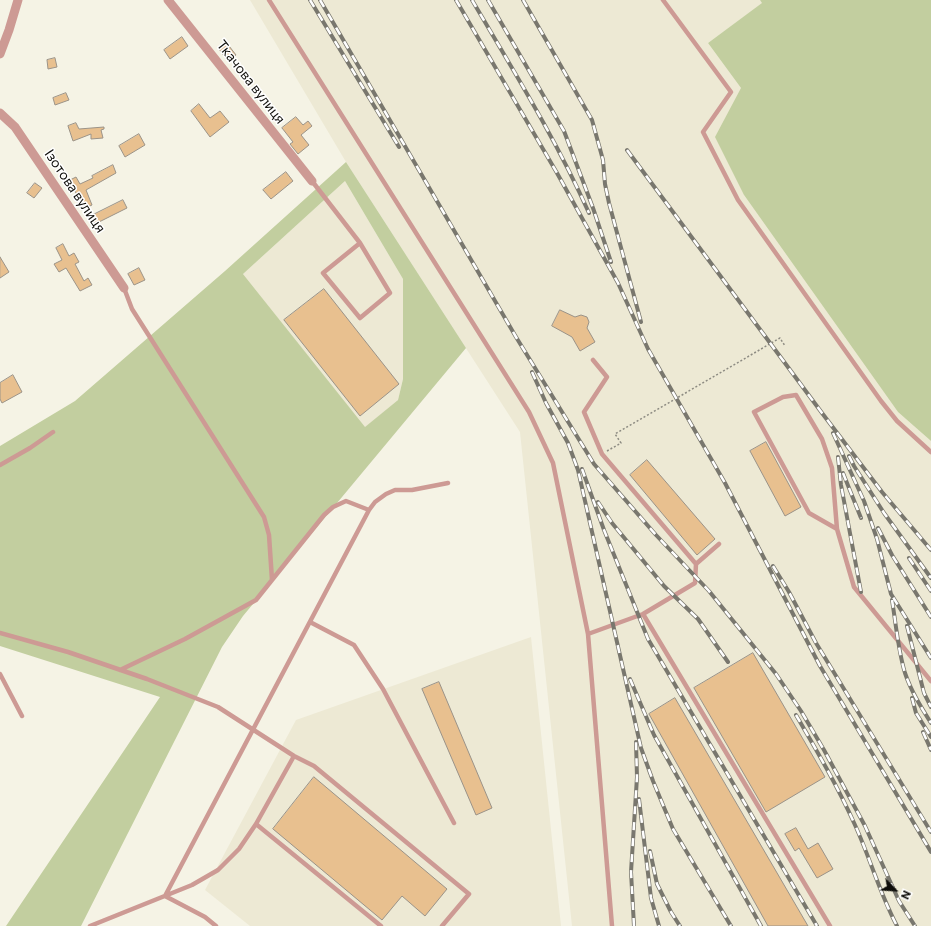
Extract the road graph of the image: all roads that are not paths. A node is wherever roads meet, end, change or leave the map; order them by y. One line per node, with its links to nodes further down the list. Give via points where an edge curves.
1 (18, 0): 5 (street)
2 (168, 0): 7 (street, Ткачова вулиця)
3 (269, 0): 23 (lane, via 529,412 553,463)
4 (663, 0): 12 (lane, via 731,92 703,132 738,200 881,401)
5 (0, 54)
6 (0, 113): 9 (street, Ізотова вулиця, via 15,127)
7 (312, 181): 8 (lane)
8 (360, 243): 8 (lane, via 323,273 360,318 390,293)
9 (124, 288): 19 (lane, via 132,309 264,517 269,535)
10 (593, 360): 18 (lane, via 607,377 584,412 602,454)
11 (53, 432): 13 (lane)
12 (931, 452)
13 (0, 465)
14 (448, 483): 15 (lane, via 412,490 395,490 381,498)
15 (369, 510): 19 (lane, via 346,501 333,508 324,515); 21 (lane)
16 (837, 529): 16 (lane, via 809,513 754,412 783,396 796,395 822,439 832,468); 26 (lane, via 854,587)
17 (719, 544): 18 (lane)
18 (696, 564): 20 (lane, via 694,583)
19 (272, 580): 24 (lane, via 256,600 236,612)
20 (643, 614): 23 (lane); 38 (lane)
21 (310, 622): 28 (lane); 30 (lane, via 354,645 383,689)
22 (0, 633): 24 (lane)
23 (588, 634): 37 (lane)
24 (120, 670): 28 (lane, via 218,707)
25 (0, 674): 27 (lane)
26 (931, 681)
27 (22, 716)
28 (253, 730): 29 (lane); 32 (lane)
29 (294, 756): 31 (lane); 36 (lane, via 314,766 468,894)
30 (454, 823)
31 (256, 824): 32 (lane, via 239,849 218,870 192,885); 35 (lane)
32 (165, 896): 33 (lane); 34 (lane, via 205,917)
33 (90, 926)
34 (216, 926)
35 (381, 926)
36 (442, 926)
37 (612, 926)
38 (830, 926)

